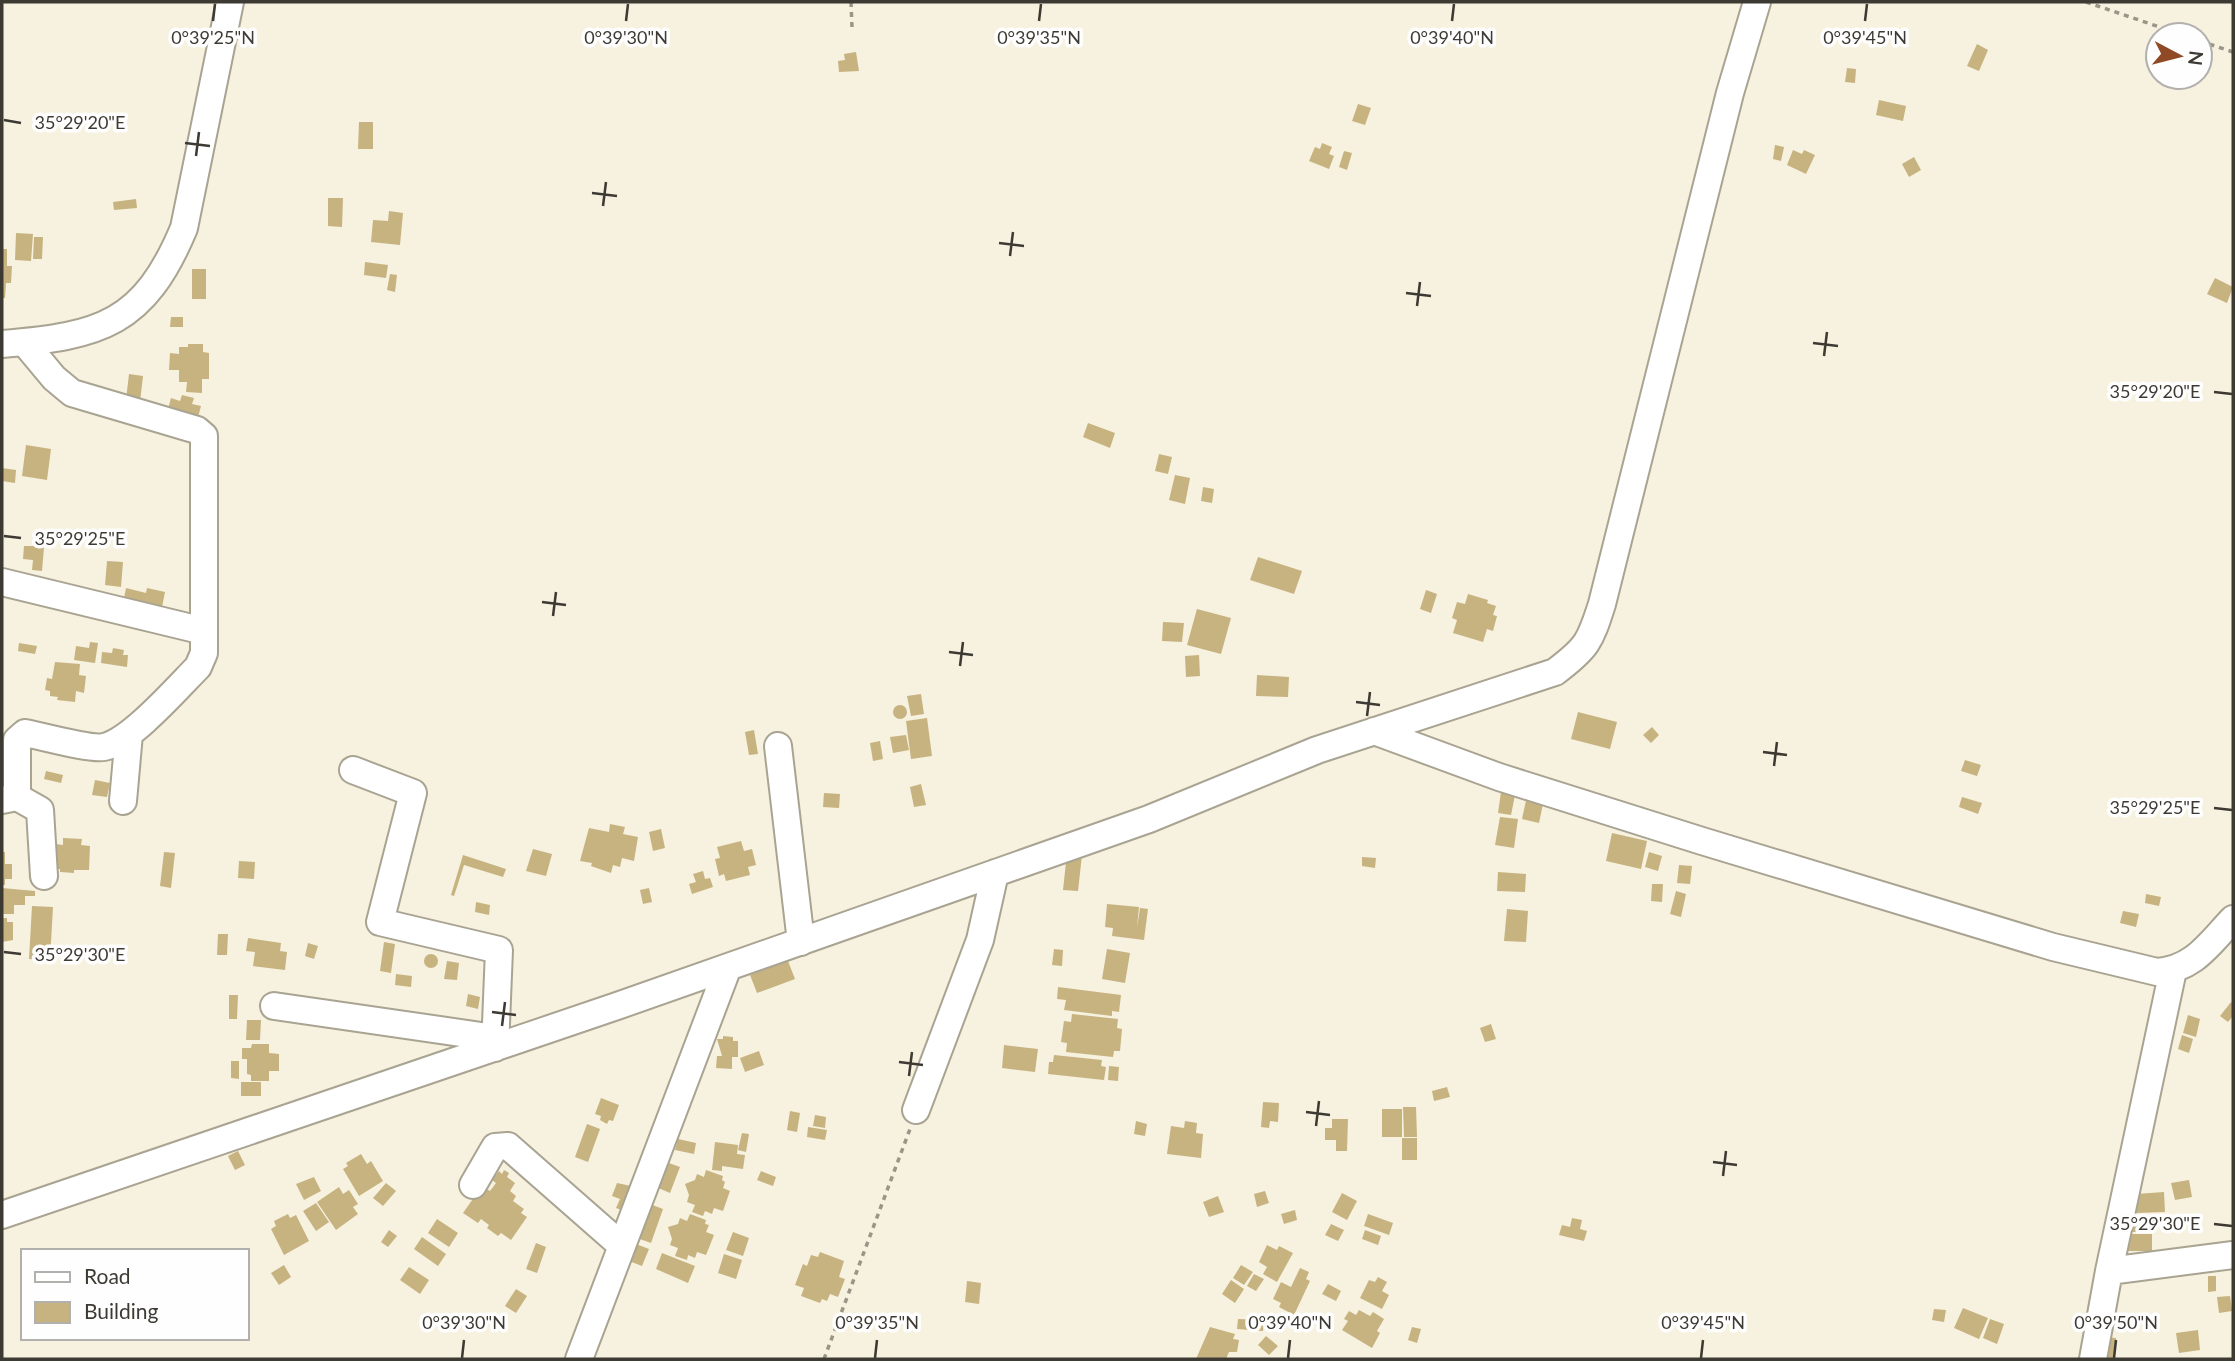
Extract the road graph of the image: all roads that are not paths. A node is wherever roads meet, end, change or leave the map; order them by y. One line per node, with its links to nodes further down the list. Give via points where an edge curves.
1 (230, 2): 3 (street, via 184,228 153,288 135,307 101,328)
2 (1757, 2): 6 (street, via 1602,604 1588,643 1555,672)
3 (13, 343): 5 (street, via 72,393 197,430 204,436)
4 (2, 582): 5 (street)
5 (204, 631): 7 (street, via 204,653 198,667)
6 (1374, 731): 12 (street); 17 (street, via 1525,785 2040,943 2157,972)
7 (129, 734): 10 (street, via 102,748 24,733 17,740); 11 (street)
8 (778, 746): 15 (street)
9 (353, 770): 19 (street, via 413,793 380,922 499,950)
10 (9, 799): 13 (street, via 40,810)
11 (123, 801)
12 (995, 873): 15 (street); 20 (street, via 980,940)
13 (44, 876)
14 (2233, 919): 17 (street, via 2198,956)
15 (801, 942): 16 (street)
16 (728, 967): 19 (street); 23 (street)
17 (2173, 971): 25 (street)
18 (274, 1006): 19 (street)
19 (495, 1043): 22 (street)
20 (916, 1110)
21 (473, 1185): 23 (street, via 495,1147 508,1146)
22 (2, 1216)
23 (622, 1246): 26 (street)
24 (2233, 1255): 25 (street)
25 (2109, 1271): 27 (street)
26 (579, 1359)
27 (2093, 1359)

